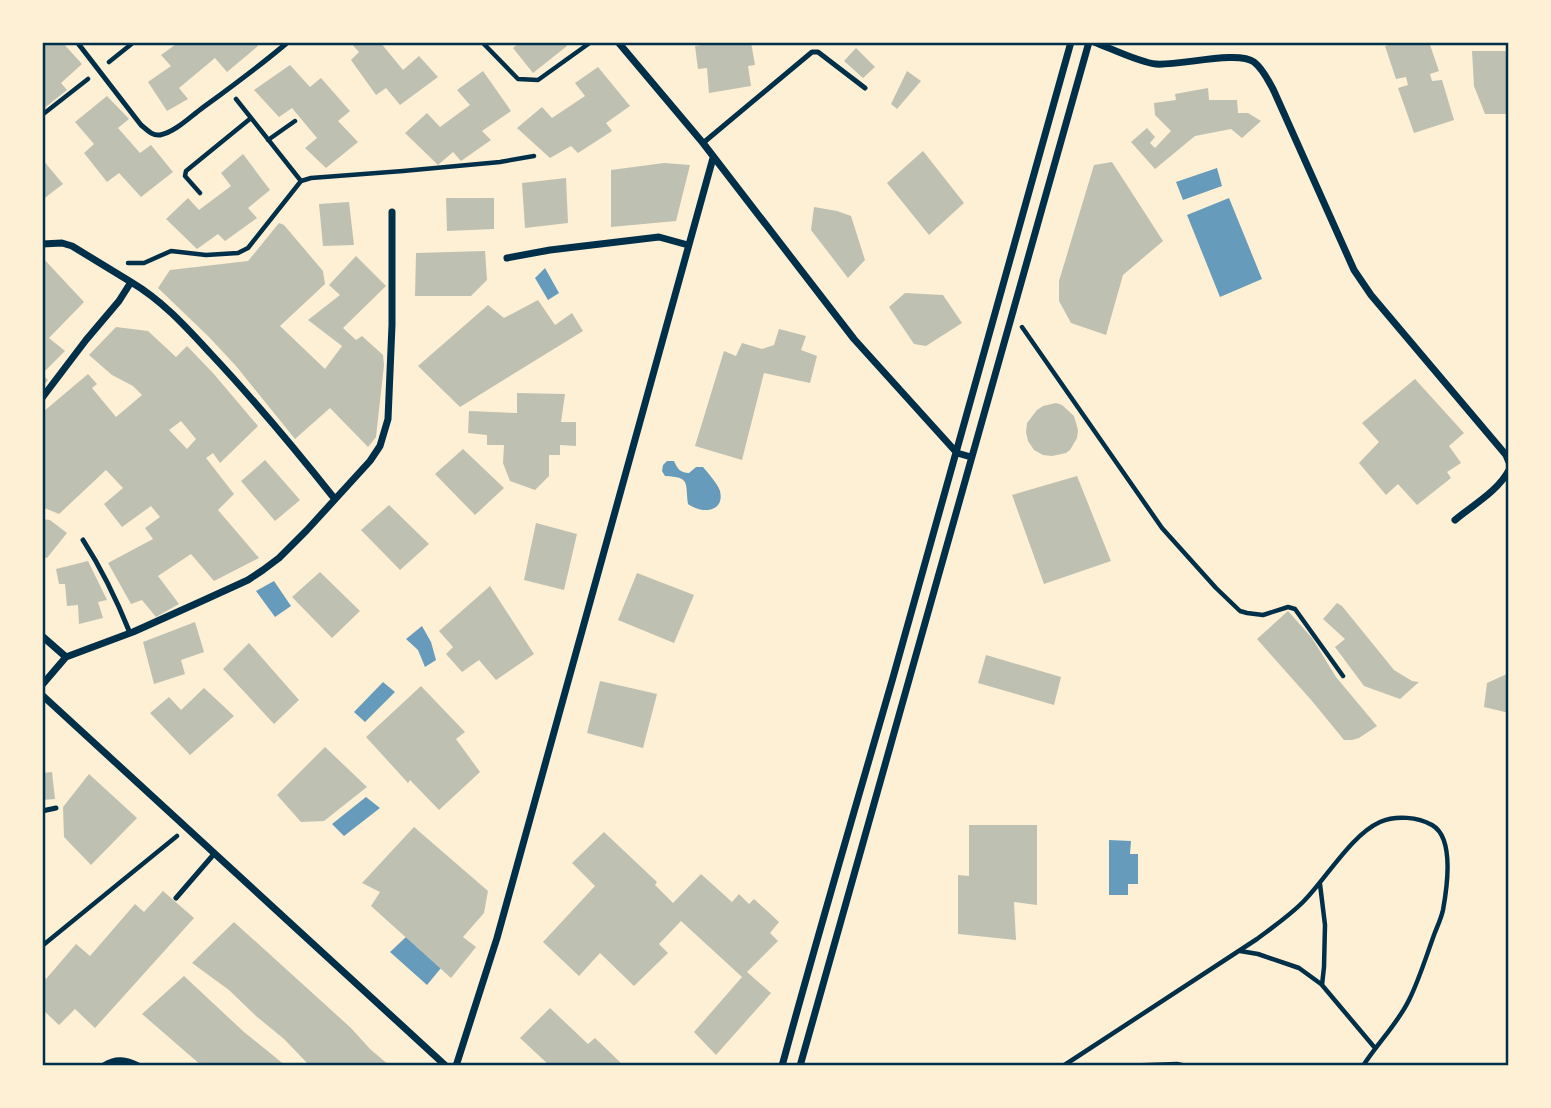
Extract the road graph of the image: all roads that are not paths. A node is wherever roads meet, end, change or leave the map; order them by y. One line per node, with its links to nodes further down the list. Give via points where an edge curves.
1 (77, 42): 2 (lane, via 141,125 160,135)
2 (288, 42)
3 (618, 42): 7 (street)
4 (1071, 42): 15 (street)
5 (1092, 42): 16 (street); 17 (street, via 1154,64 1234,57 1254,61 1273,89 1354,270)
6 (865, 88): 7 (lane, via 812,52)
7 (703, 143): 8 (street)
8 (713, 158): 11 (street); 15 (street, via 854,339)
9 (392, 212): 19 (street, via 388,419 370,461)
10 (42, 244): 13 (street, via 72,246)
11 (688, 245): 12 (street, via 659,237); 34 (street, via 497,938)
12 (507, 258)
13 (131, 282): 14 (street); 19 (street, via 173,313 283,434)
14 (42, 398)
15 (957, 453): 16 (street); 35 (street)
16 (971, 457): 36 (street)
17 (1509, 462)
18 (1509, 470): 20 (street)
19 (334, 498): 22 (street, via 279,558 248,580)
20 (1455, 520)
21 (83, 540): 22 (lane)
22 (130, 633): 24 (street)
23 (42, 636): 24 (street)
24 (66, 657): 25 (street)
25 (42, 685)
26 (42, 695): 29 (street)
27 (57, 808): 28 (lane)
28 (42, 811)
29 (214, 854): 30 (lane); 33 (street)
30 (176, 898)
31 (104, 1066): 32 (street, via 127,1060)
32 (138, 1066)
33 (446, 1066)
34 (456, 1066)
35 (782, 1066)
36 (800, 1066)

